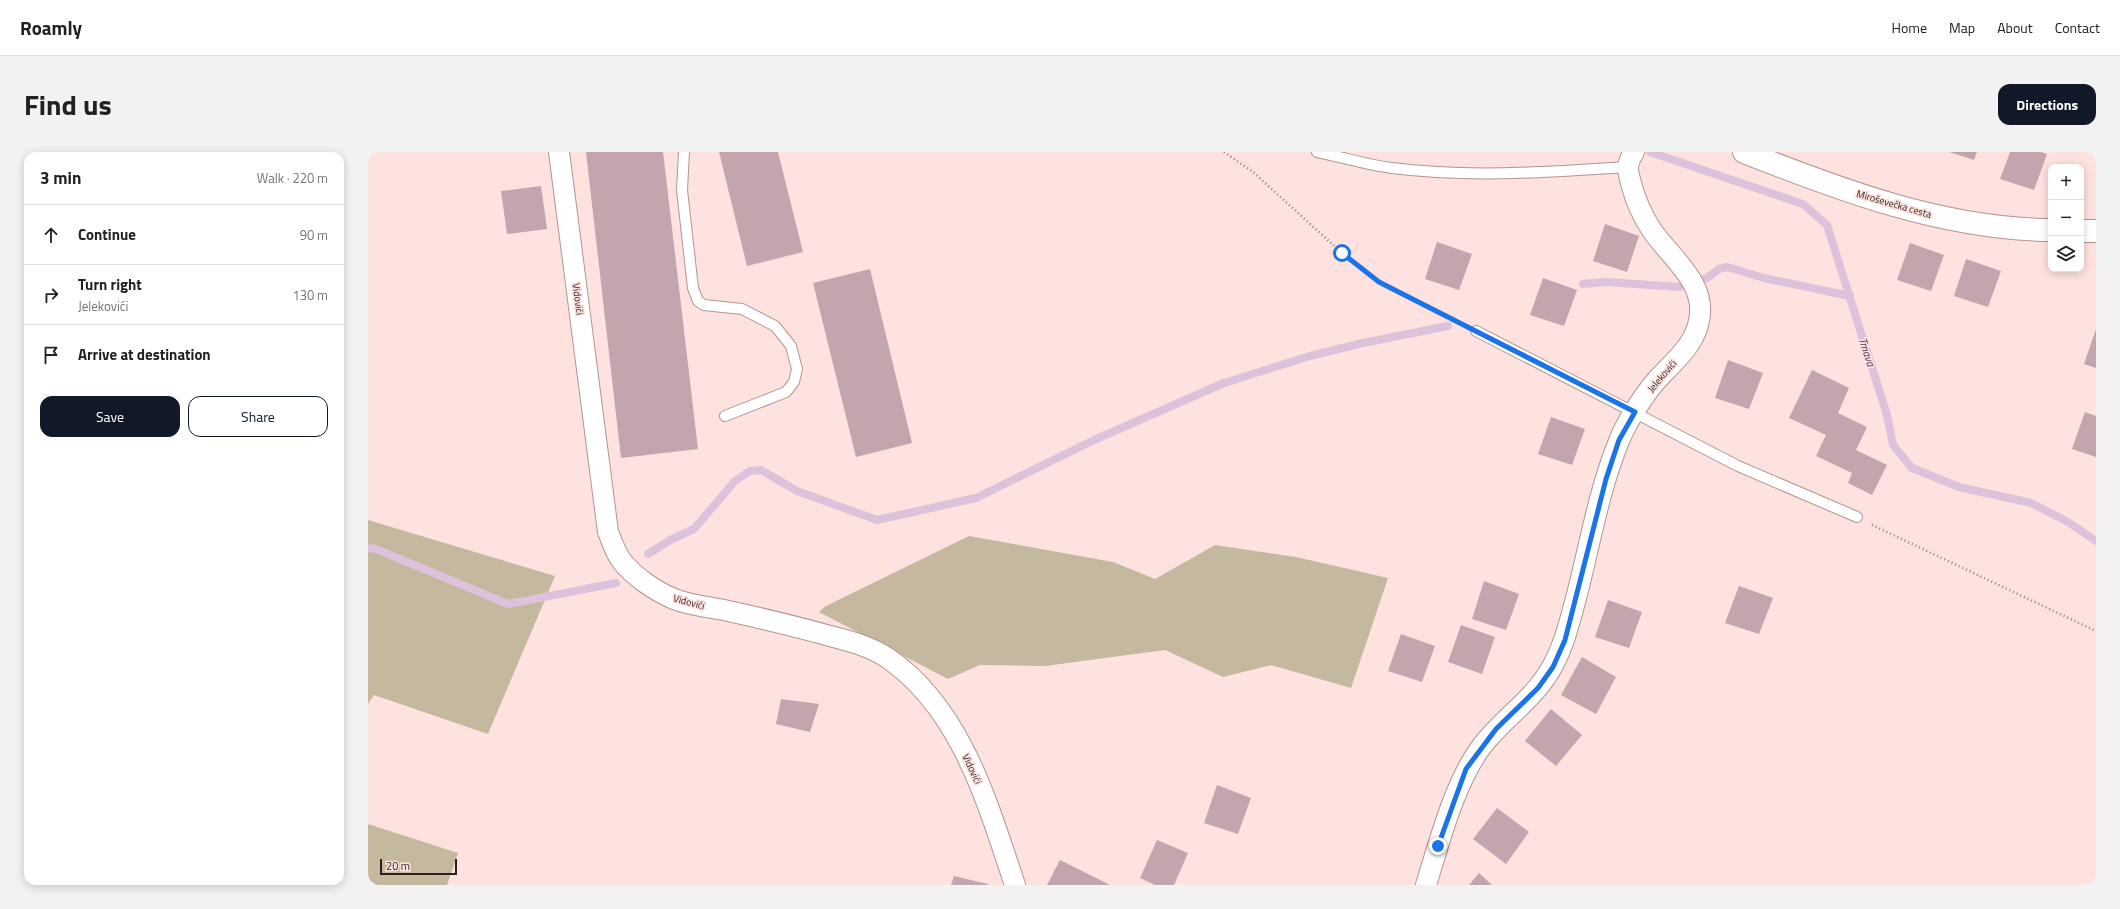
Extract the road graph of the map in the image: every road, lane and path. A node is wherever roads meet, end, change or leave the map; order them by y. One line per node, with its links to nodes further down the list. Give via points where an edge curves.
1 (559, 152): 15 (street, Vidovići, via 608,532 620,559 638,578 674,599 789,624 842,639 868,648 894,663 932,702 956,736 992,817)
2 (684, 152): 12 (lane, via 682,190 693,288 698,301 704,305 742,309 775,326 791,346 797,369 794,382 786,392)
3 (1224, 152): 10 (path, via 1253,172 1342,253 1379,282)
4 (1317, 152): 6 (lane, via 1391,168 1457,173 1527,174)
5 (1744, 152): 7 (main road, Miroševečka cesta, via 1875,200 1931,216 2020,230)
6 (1630, 160): 11 (street, Jelekovići, via 1634,196 1651,229 1694,284 1701,313 1694,337 1654,383)
7 (2048, 230)
8 (2084, 230): 9 (main road)
9 (2096, 231)
10 (1476, 331): 11 (lane)
11 (1635, 412): 13 (lane, via 1738,466); 16 (street, Jelekovići, via 1619,440 1606,479 1565,640 1538,688 1496,729 1466,769)
12 (725, 416)
13 (1857, 517): 14 (path)
14 (2096, 631)
15 (1015, 885)
16 (1426, 885)

